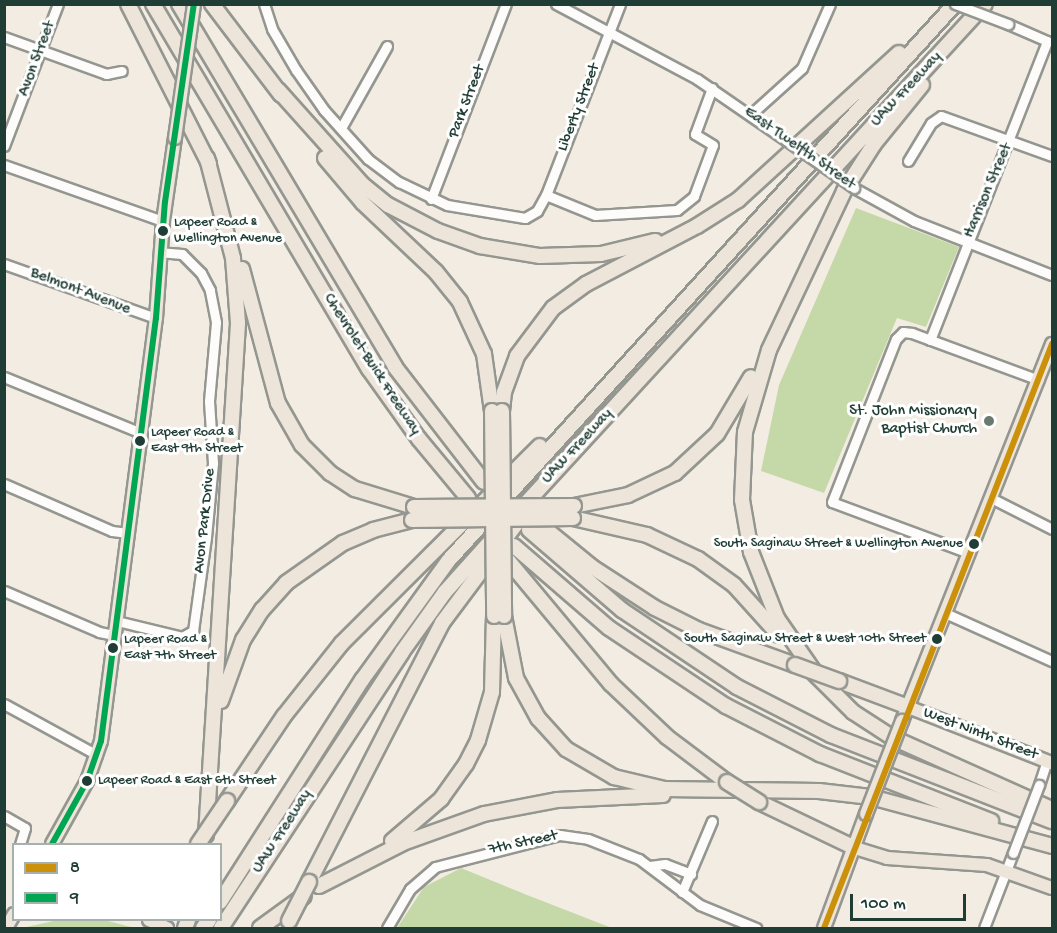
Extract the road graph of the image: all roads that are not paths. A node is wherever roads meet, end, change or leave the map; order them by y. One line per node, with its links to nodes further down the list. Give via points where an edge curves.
1 (58, 4): 17 (street, Avon Street)
2 (128, 4): 26 (highway)
3 (153, 4): 49 (highway, Chevrolet-Buick Freeway, via 369,369)
4 (179, 4): 52 (highway, Chevrolet-Buick Freeway, bridge, via 368,324 428,413)
5 (194, 4): 32 (main road, bridge)
6 (212, 4): 20 (highway)
7 (264, 4): 22 (street, via 272,29 296,70)
8 (506, 4): 30 (street, Park Street)
9 (556, 4): 14 (street, East Twelfth Street)
10 (620, 4): 14 (street, Liberty Street)
11 (830, 4): 21 (street, via 802,68)
12 (954, 4): 23 (street, Harrison Street, bridge, via 1047,41); 31 (highway); 41 (highway, UAW Freeway)
13 (985, 4): 37 (highway, via 856,171); 46 (highway, UAW Freeway)
14 (609, 32): 19 (street, East Twelfth Street); 29 (street, Liberty Street)
15 (4, 37): 17 (street)
16 (387, 46): 22 (street)
17 (42, 51): 18 (street, via 106,74); 24 (street, Avon Street)
18 (122, 71)
19 (712, 88): 21 (street, East Twelfth Street); 29 (street, via 695,134 713,144 694,195 677,210 595,214)
20 (278, 90): 31 (highway, via 334,157 388,205 438,231 480,246 540,256 602,254 658,240); 44 (highway, via 340,177 441,277 460,302 484,354)
21 (750, 115): 33 (street, East Twelfth Street, bridge, via 896,213)
22 (340, 128): 30 (street, via 368,159)
23 (1011, 139): 25 (street); 27 (street, via 941,116 931,123); 33 (street, Harrison Street)
24 (4, 146)
25 (1053, 156)
26 (207, 158): 51 (highway, via 230,222 274,391 289,425 309,453 340,480); 68 (highway, via 233,258 238,313)
27 (908, 161)
28 (4, 165): 32 (street)
29 (546, 195): 30 (street, Liberty Street, via 537,211 525,218)
30 (431, 199)
31 (723, 211): 44 (highway, via 586,284 553,308 517,356)
32 (163, 221): 34 (main road)
33 (968, 242): 36 (street, East Twelfth Street); 39 (street, Harrison Street)
34 (161, 252): 38 (main road); 59 (street, Avon Park Drive, via 182,254 201,273 210,290 216,322 209,401 213,464 206,537 193,631 182,637)
35 (4, 264): 38 (street, Belmont Avenue)
36 (1053, 275)
37 (792, 298): 50 (highway, via 734,411 708,444 652,486); 62 (highway, via 763,364 748,414 742,449 742,500 762,587 781,626)
38 (156, 318): 45 (main road)
39 (930, 339): 43 (street); 55 (street, via 903,332 896,339 832,502)
40 (1053, 344): 43 (main road)
41 (622, 368): 75 (highway, bridge, via 342,643 284,716); 85 (highway, UAW Freeway, via 466,540 418,600)
42 (4, 377): 45 (street)
43 (1039, 380): 48 (main road)
44 (497, 411): 58 (highway, bridge)
45 (141, 433): 54 (main road)
46 (566, 460): 82 (highway, via 442,623); 89 (highway, UAW Freeway, via 461,573 426,618)
47 (4, 484): 54 (street, via 112,531)
48 (991, 498): 53 (street); 55 (main road)
49 (464, 501): 67 (highway, bridge, via 506,558 620,693); 77 (highway, bridge, via 609,628 726,706 854,768)
50 (574, 512): 51 (highway, bridge); 62 (highway, via 647,535 710,566 746,596)
51 (413, 513): 68 (highway, via 331,550 286,583 262,610 238,649 223,690)
52 (533, 526): 64 (highway, bridge, via 655,608 714,636); 72 (highway, Chevrolet-Buick Freeway, via 622,610 746,692 862,748)
53 (1053, 529)
54 (128, 533): 59 (main road)
55 (969, 553): 57 (main road)
56 (4, 591): 60 (street, via 99,632)
57 (945, 613): 61 (street); 64 (main road)
58 (499, 616): 67 (highway, via 523,693 547,730 578,758 608,775 639,785); 82 (highway, via 490,703 462,771 412,827)
59 (117, 621): 60 (main road)
60 (115, 635): 65 (main road)
61 (1053, 661)
62 (818, 677): 69 (highway, via 853,712 893,738)
63 (4, 704): 65 (street)
64 (908, 707): 66 (main road, West Ninth Street); 78 (main road, bridge)
65 (97, 756): 74 (main road)
66 (1050, 762): 80 (street, bridge)
67 (727, 787): 77 (highway, via 871,797); 78 (highway, bridge); 82 (highway, via 577,799 503,810 419,836)
68 (209, 800): 76 (highway)
69 (1053, 809)
70 (4, 816): 73 (street, via 25,828)
71 (712, 821): 81 (street)
72 (1053, 821)
73 (20, 843)
74 (53, 843)
75 (199, 843)
76 (206, 843)
77 (1053, 845)
78 (855, 848): 80 (main road, via 887,858 975,863); 93 (main road)
79 (650, 866): 81 (street, 7th Street, via 663,863); 84 (street, 7th Street); 91 (street, 7th Street, via 588,839 560,835 455,859 429,871 410,888)
80 (1006, 870): 83 (main road); 94 (street)
81 (691, 873): 84 (street)
82 (314, 884): 87 (highway, bridge); 90 (highway)
83 (1053, 888)
84 (682, 892): 92 (street, 7th Street, via 712,911)
85 (222, 899)
86 (150, 921): 88 (main road)
87 (287, 925)
88 (167, 928)
89 (220, 928)
90 (260, 928)
91 (387, 928)
92 (756, 928)
93 (824, 928)
94 (984, 928)

